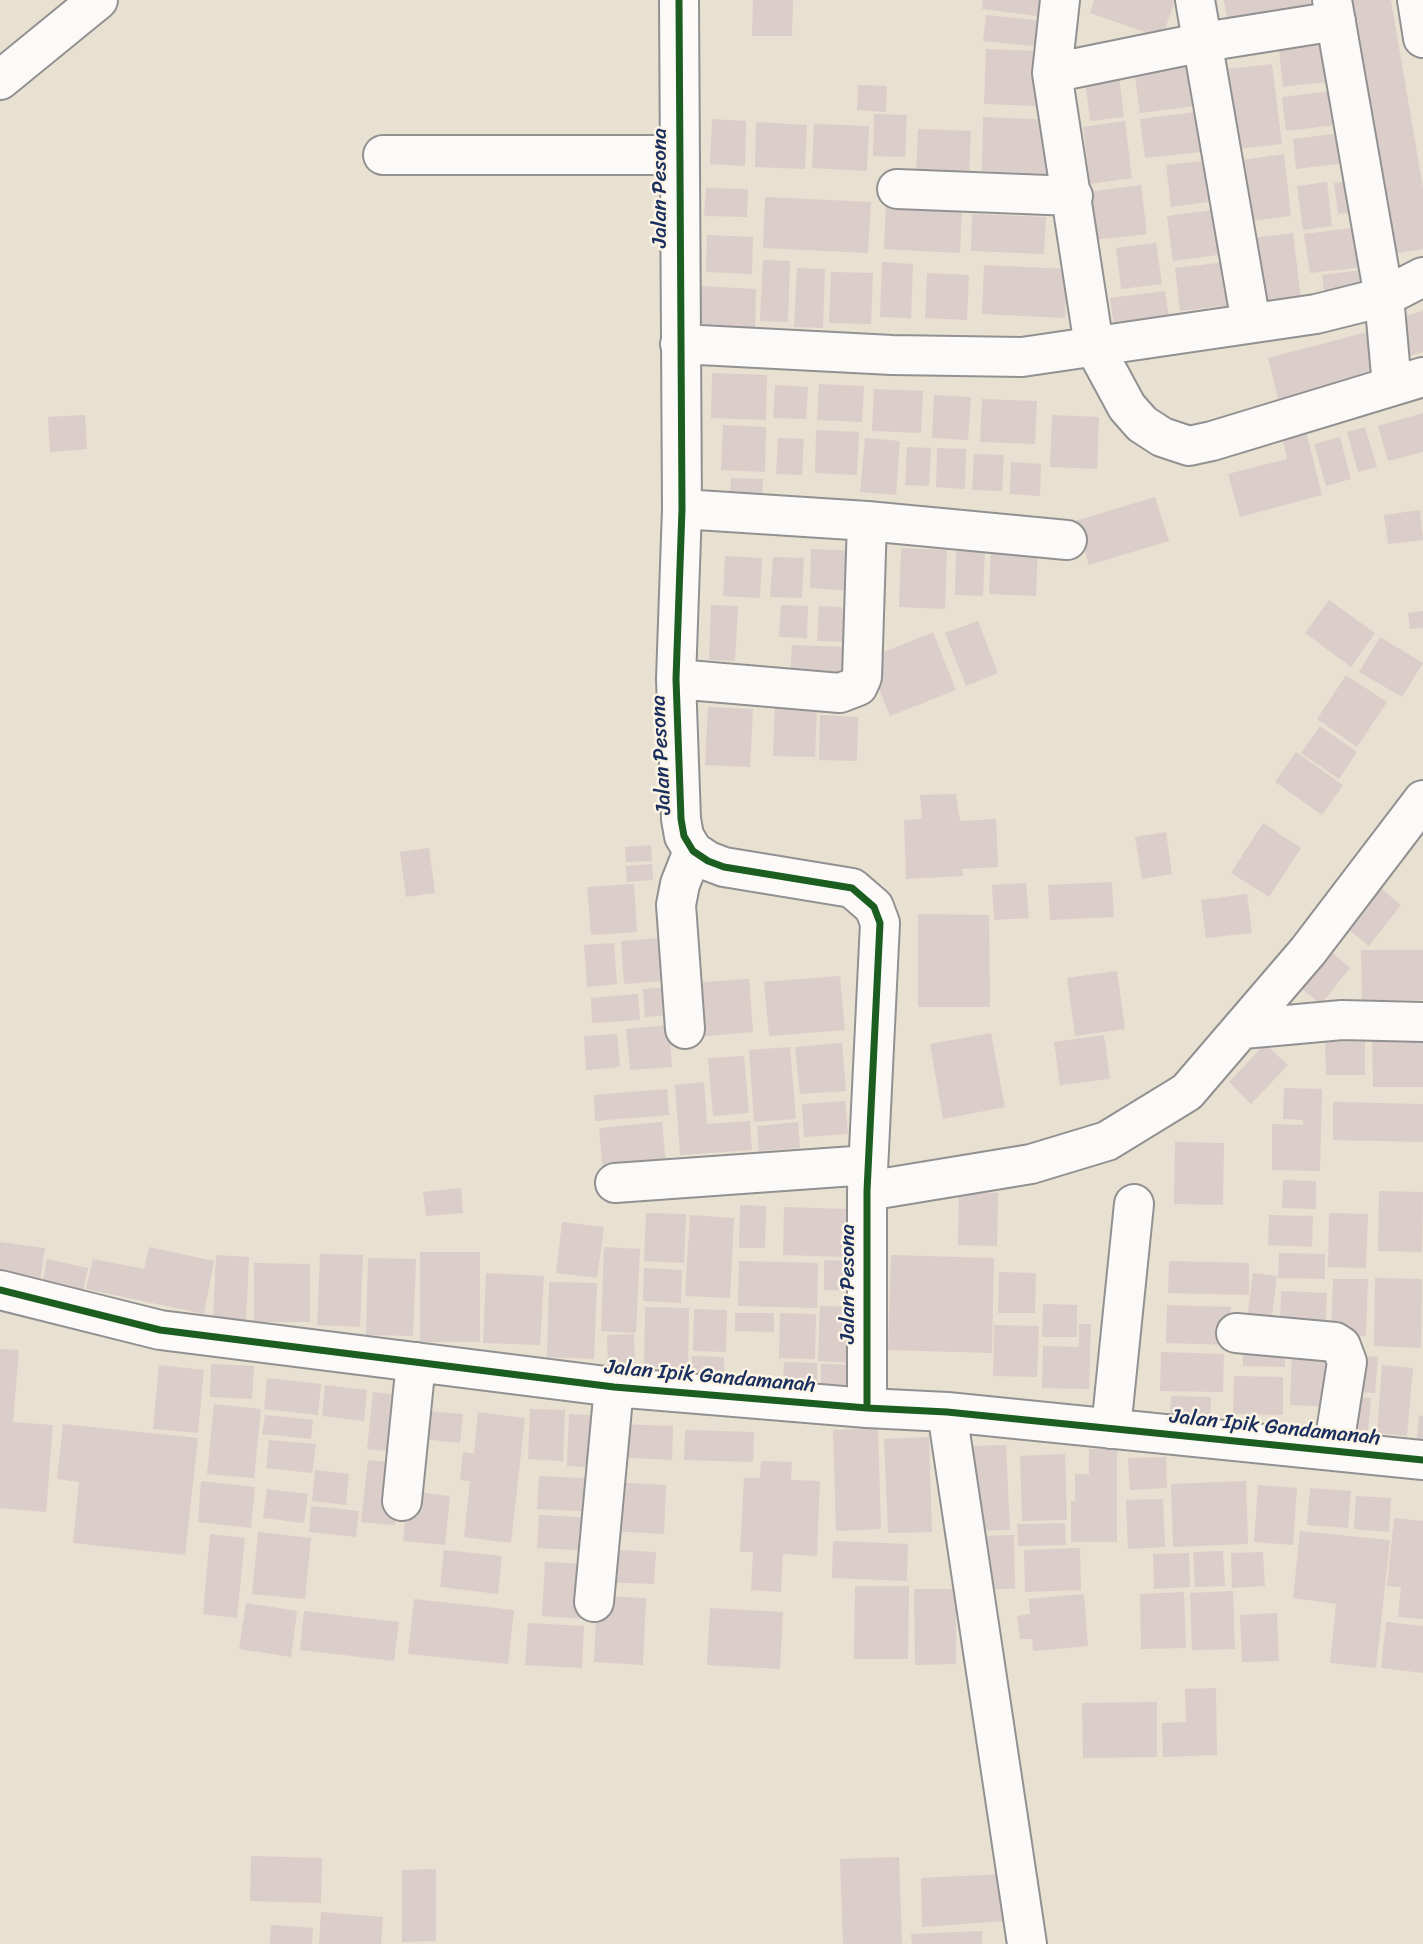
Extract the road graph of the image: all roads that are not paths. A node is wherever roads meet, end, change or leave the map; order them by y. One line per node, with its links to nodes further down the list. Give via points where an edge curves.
1 (98, 0): 10 (street)
2 (679, 0): 12 (street, Jalan Pesona)
3 (1059, 0): 9 (street)
4 (1195, 0): 8 (street)
5 (1417, 0): 7 (street)
6 (1334, 11): 8 (street); 16 (street)
7 (1423, 38)
8 (1204, 42): 9 (street); 17 (street)
9 (1052, 73): 14 (street)
10 (0, 80)
11 (383, 155): 12 (street)
12 (678, 155): 18 (street, Jalan Pesona)
13 (897, 189): 14 (street)
14 (1073, 196): 19 (street)
15 (1423, 276): 16 (street)
16 (1384, 297): 17 (street, via 1316,314); 20 (street)
17 (1251, 323): 19 (street)
18 (680, 344): 19 (street, via 1022,357); 21 (street, Jalan Pesona)
19 (1094, 346): 20 (street, via 1127,407 1142,424 1189,446)
20 (1408, 382)
21 (682, 509): 22 (street); 24 (street, Jalan Pesona)
22 (867, 521): 23 (street); 24 (street, via 858,687 840,693)
23 (1067, 540)
24 (676, 679): 26 (street, Jalan Pesona, via 681,819)
25 (1423, 800): 28 (street)
26 (693, 851): 29 (street, via 676,905); 30 (street, Jalan Pesona, via 724,867 852,888 874,907 880,923)
27 (1423, 1022): 28 (street, via 1342,1020)
28 (1242, 1029): 30 (street, via 1187,1092 1107,1142 1031,1164)
29 (685, 1030)
30 (867, 1178): 31 (street); 37 (street, Jalan Pesona)
31 (615, 1183)
32 (1134, 1204): 39 (street)
33 (0, 1290): 35 (street, Jalan Ipik Gandamanah, via 160,1330)
34 (1236, 1333): 40 (street, via 1341,1346 1347,1362)
35 (416, 1362): 36 (street, Jalan Ipik Gandamanah); 42 (street)
36 (614, 1387): 37 (street, Jalan Ipik Gandamanah); 43 (street)
37 (867, 1408): 38 (street, Jalan Ipik Gandamanah)
38 (947, 1412): 39 (street, Jalan Ipik Gandamanah); 44 (street)
39 (1111, 1429): 40 (street, Jalan Ipik Gandamanah)
40 (1333, 1451): 41 (street, Jalan Ipik Gandamanah)
41 (1423, 1461)
42 (402, 1501)
43 (594, 1602)
44 (1027, 1944)

